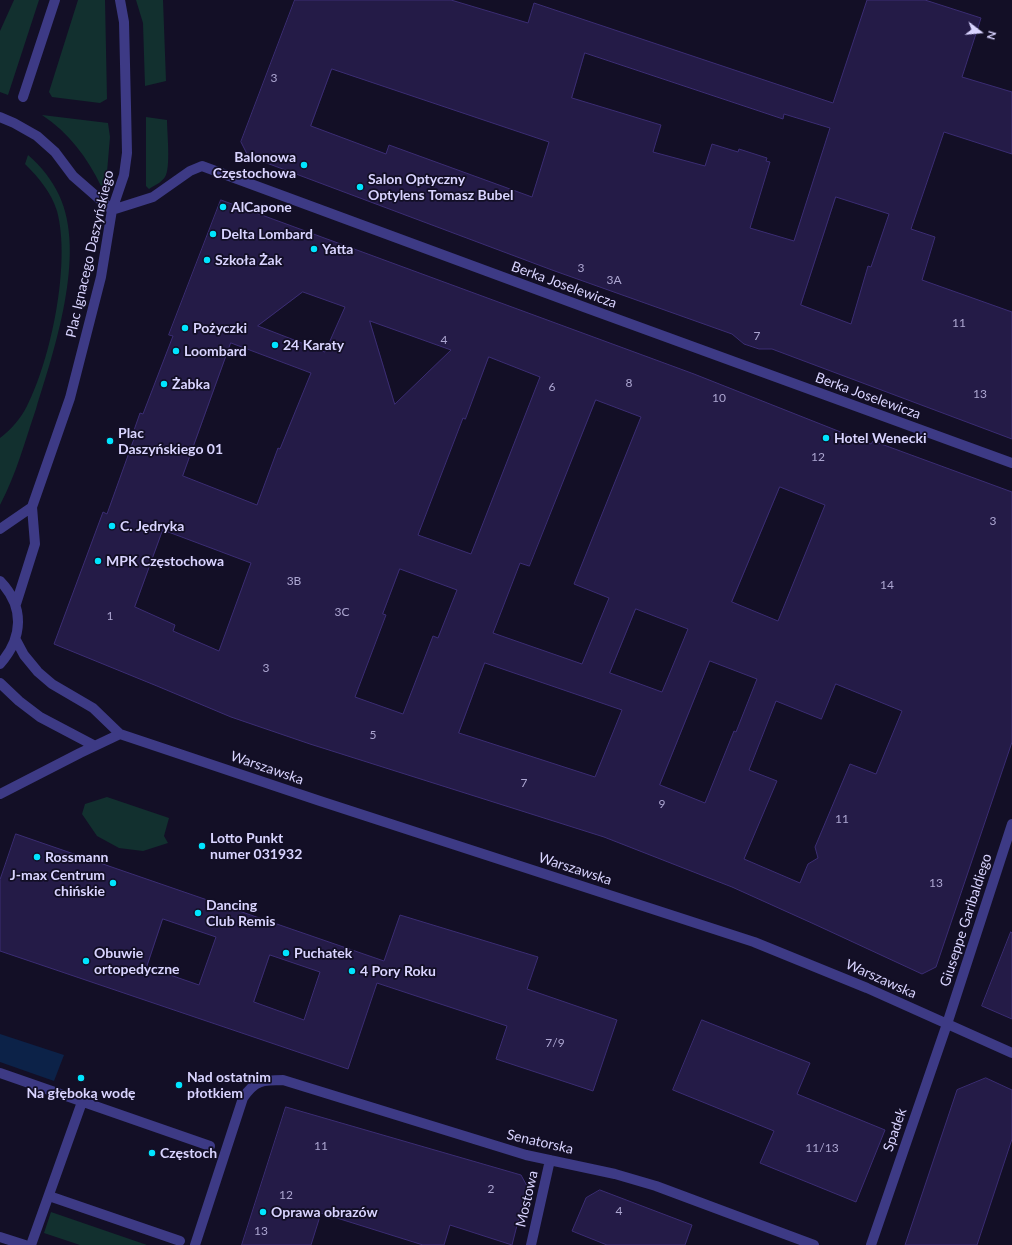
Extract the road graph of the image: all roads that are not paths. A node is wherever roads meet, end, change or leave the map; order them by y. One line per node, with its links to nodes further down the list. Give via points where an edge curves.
1 (56, 0): 3 (street)
2 (120, 0): 5 (street, Plac Ignacego Daszyńskiego, via 124,22 127,153 124,175)
3 (23, 97)
4 (0, 117): 5 (street, via 37,136 56,152 73,176)
5 (112, 210): 6 (street, Berka Joselewicza, via 153,198 190,171 202,166); 7 (street, Plac Ignacego Daszyńskiego, via 101,276 70,398)
6 (1012, 463)
7 (32, 507): 8 (street); 10 (street, Plac Ignacego Daszyńskiego, via 35,544)
8 (0, 529)
9 (0, 581): 10 (street, Plac Ignacego Daszyńskiego)
10 (16, 604): 11 (street, Plac Ignacego Daszyńskiego)
11 (16, 640): 12 (street, Plac Ignacego Daszyńskiego, via 10,653); 14 (street, Warszawska, via 38,672 52,684 93,708)
12 (0, 664)
13 (0, 683): 15 (street, via 40,717)
14 (120, 734): 15 (street); 18 (street, Warszawska, via 754,942)
15 (95, 746): 16 (street)
16 (0, 794)
17 (1012, 824): 18 (street, Giuseppe Garibaldiego)
18 (947, 1024): 19 (street, Warszawska); 32 (street, Spadek)
19 (1012, 1053)
20 (0, 1073): 21 (street)
21 (82, 1102): 22 (street); 24 (street)
22 (210, 1146)
23 (550, 1160): 29 (street, Senatorska, via 526,1156 283,1080 255,1083 243,1098); 30 (street, Mostowa); 31 (street, Senatorska, via 656,1186)
24 (49, 1196): 26 (street); 28 (street)
25 (0, 1237): 27 (street)
26 (180, 1241)
27 (25, 1245)
28 (31, 1245)
29 (195, 1245)
30 (530, 1245)
31 (814, 1245)
32 (871, 1245)

